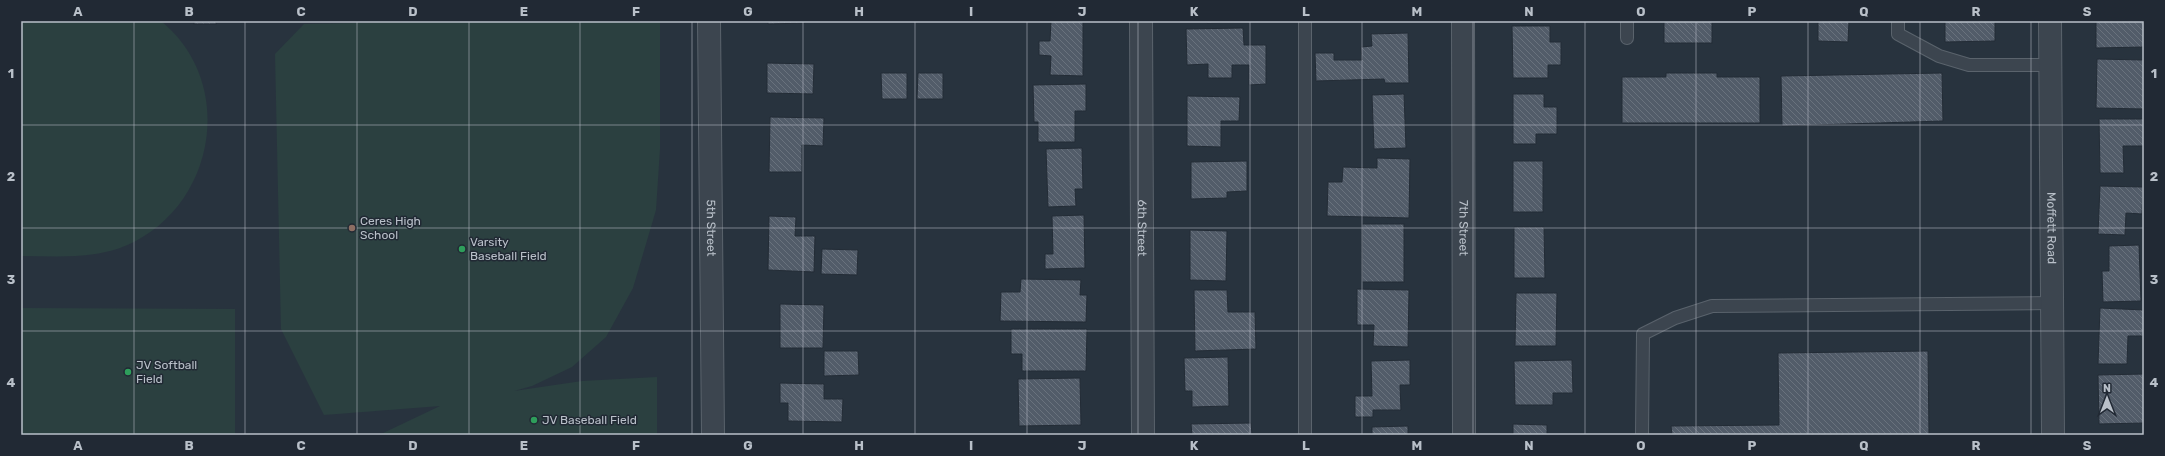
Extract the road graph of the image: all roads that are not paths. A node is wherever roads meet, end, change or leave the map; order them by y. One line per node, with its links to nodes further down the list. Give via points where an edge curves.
1 (709, 21): 11 (street, 5th Street)
2 (1141, 21): 12 (street, 6th Street)
3 (1305, 21): 13 (lane)
4 (1463, 21): 14 (street, 7th Street)
5 (1626, 21): 8 (lane)
6 (1898, 21): 9 (lane, via 1898,34 1939,56 1969,65)
7 (2050, 21): 9 (street, Moffett Road)
8 (1627, 38)
9 (2050, 65): 10 (street, Moffett Road)
10 (2052, 303): 15 (lane, via 1712,306 1674,318 1643,334); 16 (street, Moffett Road)
11 (712, 435)
12 (1144, 435)
13 (1305, 435)
14 (1464, 435)
15 (1642, 435)
16 (2053, 435)

